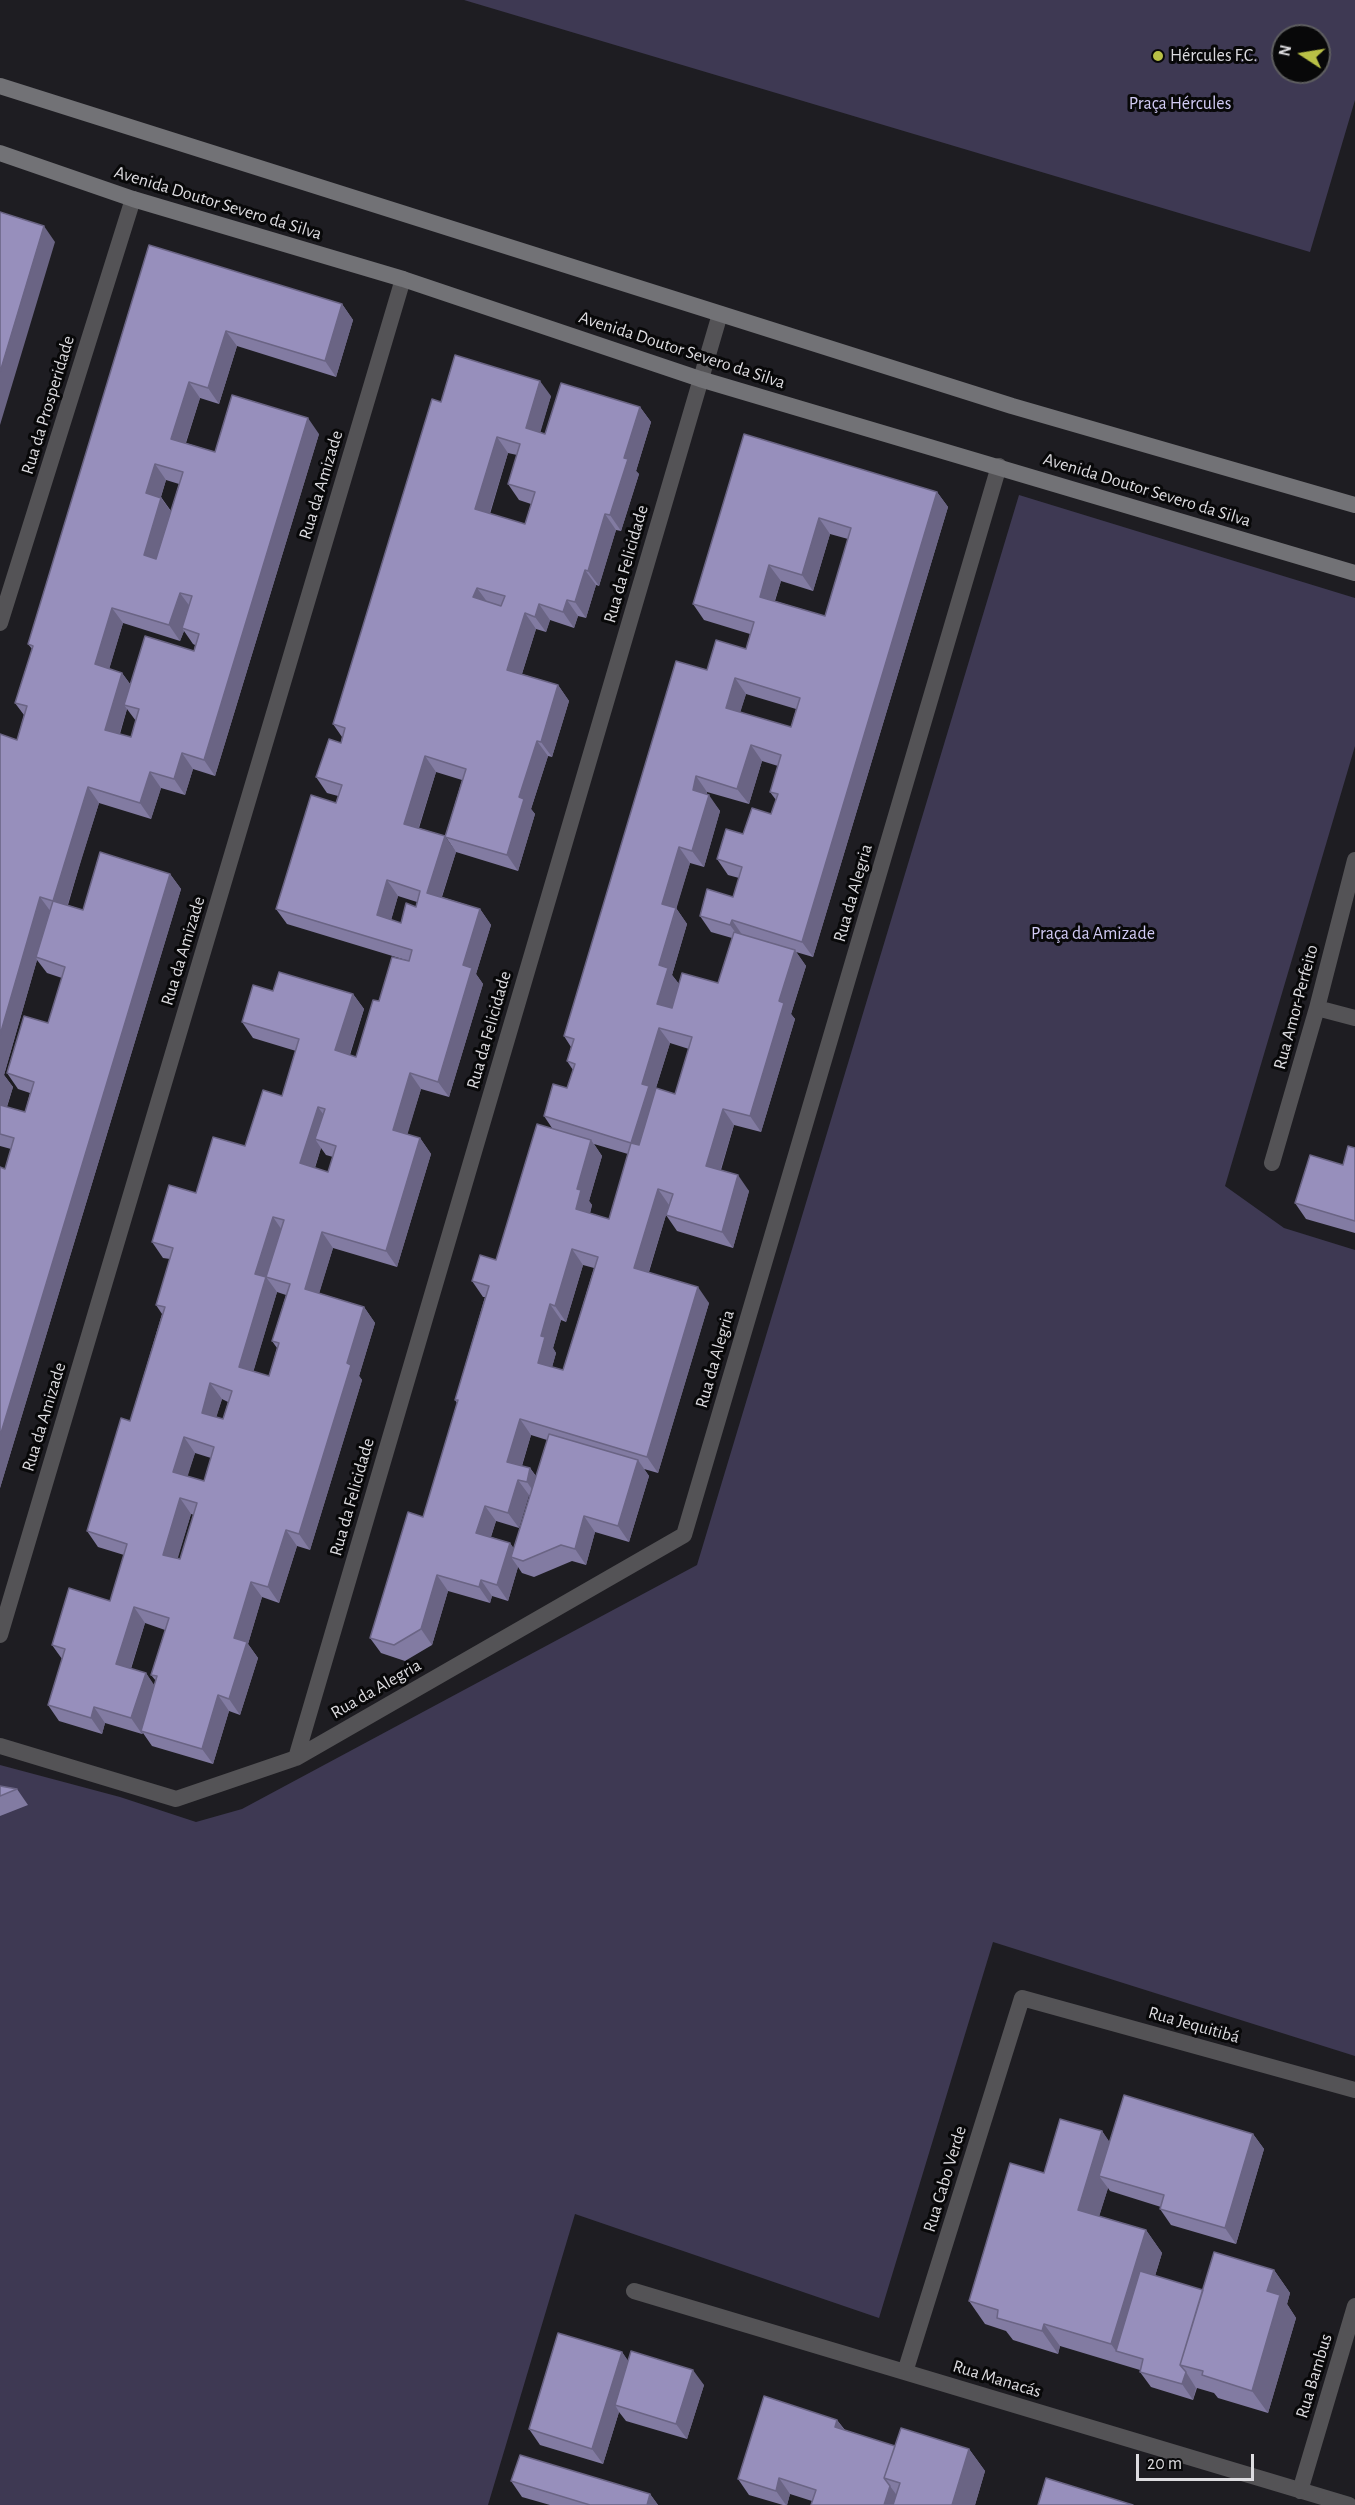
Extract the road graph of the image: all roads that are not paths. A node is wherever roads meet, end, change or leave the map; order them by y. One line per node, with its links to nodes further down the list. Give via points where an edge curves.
1 (0, 86): 5 (main road)
2 (0, 153): 3 (main road, Avenida Doutor Severo da Silva)
3 (133, 199): 4 (main road, Avenida Doutor Severo da Silva); 10 (street, Rua da Prosperidade)
4 (403, 279): 6 (main road, Avenida Doutor Severo da Silva); 15 (street, Rua da Amizade)
5 (720, 314): 6 (street, Rua da Felicidade); 8 (main road, via 1012,406)
6 (700, 379): 7 (main road, Avenida Doutor Severo da Silva); 17 (street, Rua da Felicidade)
7 (999, 466): 9 (main road, Avenida Doutor Severo da Silva); 17 (street, Rua da Alegria, via 684,1535)
8 (1355, 505)
9 (1355, 573)
10 (0, 623)
11 (1355, 861): 12 (street, Rua Amor-Perfeito)
12 (1317, 1008): 13 (street); 14 (street, Rua Amor-Perfeito)
13 (1355, 1018)
14 (1272, 1163)
15 (0, 1635)
16 (0, 1746): 17 (street, Rua da Alegria, via 176,1799)
17 (296, 1758)
18 (1022, 1998): 19 (street, Rua Jequitibá); 22 (street, Rua Cabo Verde)
19 (1355, 2090)
20 (633, 2291): 22 (street, Rua Manacás)
21 (1355, 2306): 23 (street, Rua Bambus)
22 (905, 2372): 23 (street, Rua Manacás)
23 (1300, 2491): 24 (street, Rua Manacás)
24 (1349, 2505)

